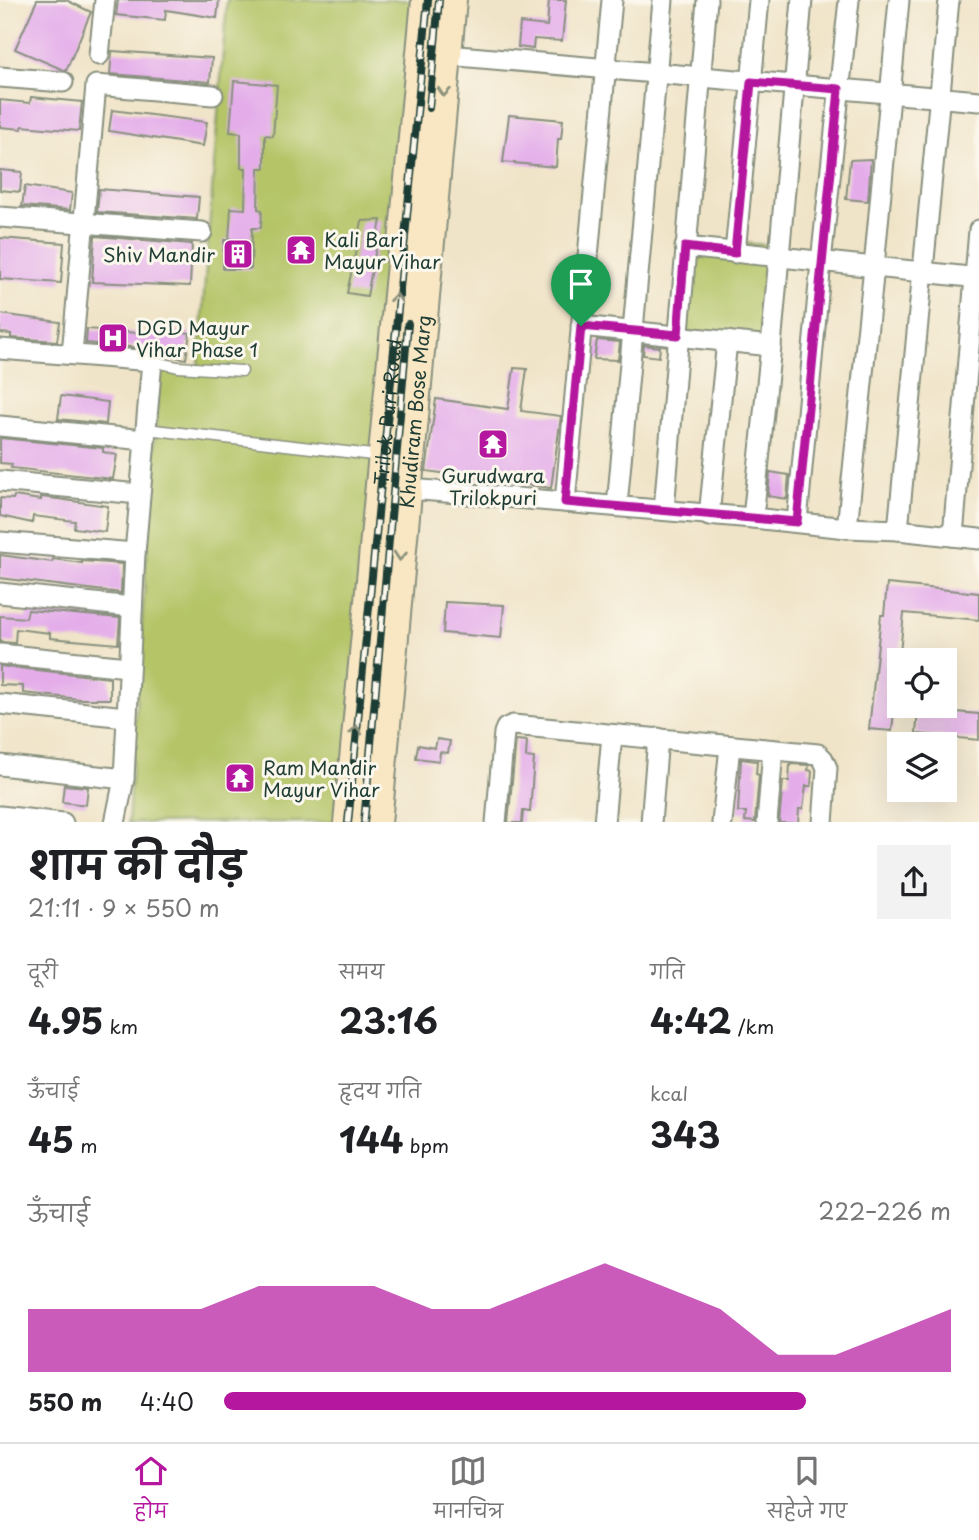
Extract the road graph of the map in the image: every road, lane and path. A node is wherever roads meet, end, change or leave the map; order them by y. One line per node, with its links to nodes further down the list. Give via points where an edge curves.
1 (104, 0): 12 (street)
2 (426, 0): 49 (street, Trilok Puri Road, one-way to 2)
3 (452, 0): 13 (street, Khudiram Bose Marg)
4 (612, 0): 14 (street)
5 (663, 0): 15 (street)
6 (707, 0): 16 (street)
7 (759, 0): 19 (street)
8 (802, 0): 20 (street)
9 (849, 0): 21 (street)
10 (899, 0): 22 (street)
11 (949, 0): 24 (street)
12 (99, 55)
13 (447, 55): 14 (street); 51 (street, Khudiram Bose Marg, one-way to 51)
14 (604, 69): 15 (street); 37 (street)
15 (656, 73): 16 (street); 38 (street)
16 (700, 76): 19 (street); 30 (street)
17 (0, 77): 18 (street)
18 (63, 82)
19 (751, 82): 20 (street); 31 (street)
20 (793, 85): 21 (street); 32 (street)
21 (839, 89): 22 (street); 33 (street)
22 (889, 94): 24 (street); 34 (street)
23 (213, 95): 27 (street, via 96,85)
24 (940, 97): 25 (street); 35 (street)
25 (979, 101)
26 (0, 217): 27 (street)
27 (83, 222): 29 (street); 43 (street)
28 (979, 230): 36 (street)
29 (202, 232)
30 (685, 247): 31 (street); 39 (street)
31 (735, 253): 32 (street)
32 (779, 258): 33 (street); 41 (street)
33 (821, 262): 34 (street); 58 (street)
34 (874, 267): 35 (street); 59 (street)
35 (923, 272): 36 (street); 60 (street)
36 (977, 278): 45 (street)
37 (581, 326): 38 (street); 53 (street)
38 (634, 331): 39 (street); 54 (street)
39 (678, 335): 40 (street); 55 (street)
40 (727, 341): 41 (street); 56 (street)
41 (771, 346): 57 (street)
42 (0, 349): 43 (street)
43 (72, 354): 44 (street)
44 (152, 361): 46 (lane); 48 (street)
45 (973, 364): 61 (street)
46 (242, 371)
47 (0, 426): 48 (street)
48 (145, 434): 49 (lane); 52 (street)
49 (381, 456): 51 (street, Trilok Puri Road)
50 (0, 481): 52 (street)
51 (392, 488): 53 (street); 80 (street, Trilok Puri Road, one-way to 51); 81 (street, Khudiram Bose Marg, one-way to 81)
52 (139, 494): 64 (street)
53 (565, 502): 54 (street)
54 (617, 506): 55 (street)
55 (664, 510): 56 (street)
56 (709, 516): 57 (street)
57 (752, 518): 58 (street)
58 (797, 522): 59 (street)
59 (847, 528): 60 (street)
60 (898, 530): 61 (street)
61 (953, 536): 62 (street)
62 (979, 539)
63 (0, 542): 64 (street)
64 (135, 553): 66 (street)
65 (0, 593): 66 (street)
66 (132, 607): 68 (street)
67 (0, 654): 68 (street)
68 (128, 667): 70 (street)
69 (0, 704): 70 (street)
70 (126, 716): 76 (street)
71 (612, 735): 72 (street); 82 (street, via 506,728); 83 (street)
72 (658, 738): 73 (street); 84 (street)
73 (730, 746): 74 (street); 85 (street)
74 (773, 750): 86 (street); 87 (street, via 818,754 823,759 827,768)
75 (0, 765): 76 (street)
76 (124, 779): 79 (street)
77 (0, 816): 78 (street)
78 (63, 822)
79 (116, 822)
80 (348, 822)
81 (377, 822)
82 (496, 822)
83 (604, 822)
84 (651, 822)
85 (722, 822)
86 (767, 822)
87 (823, 822)

